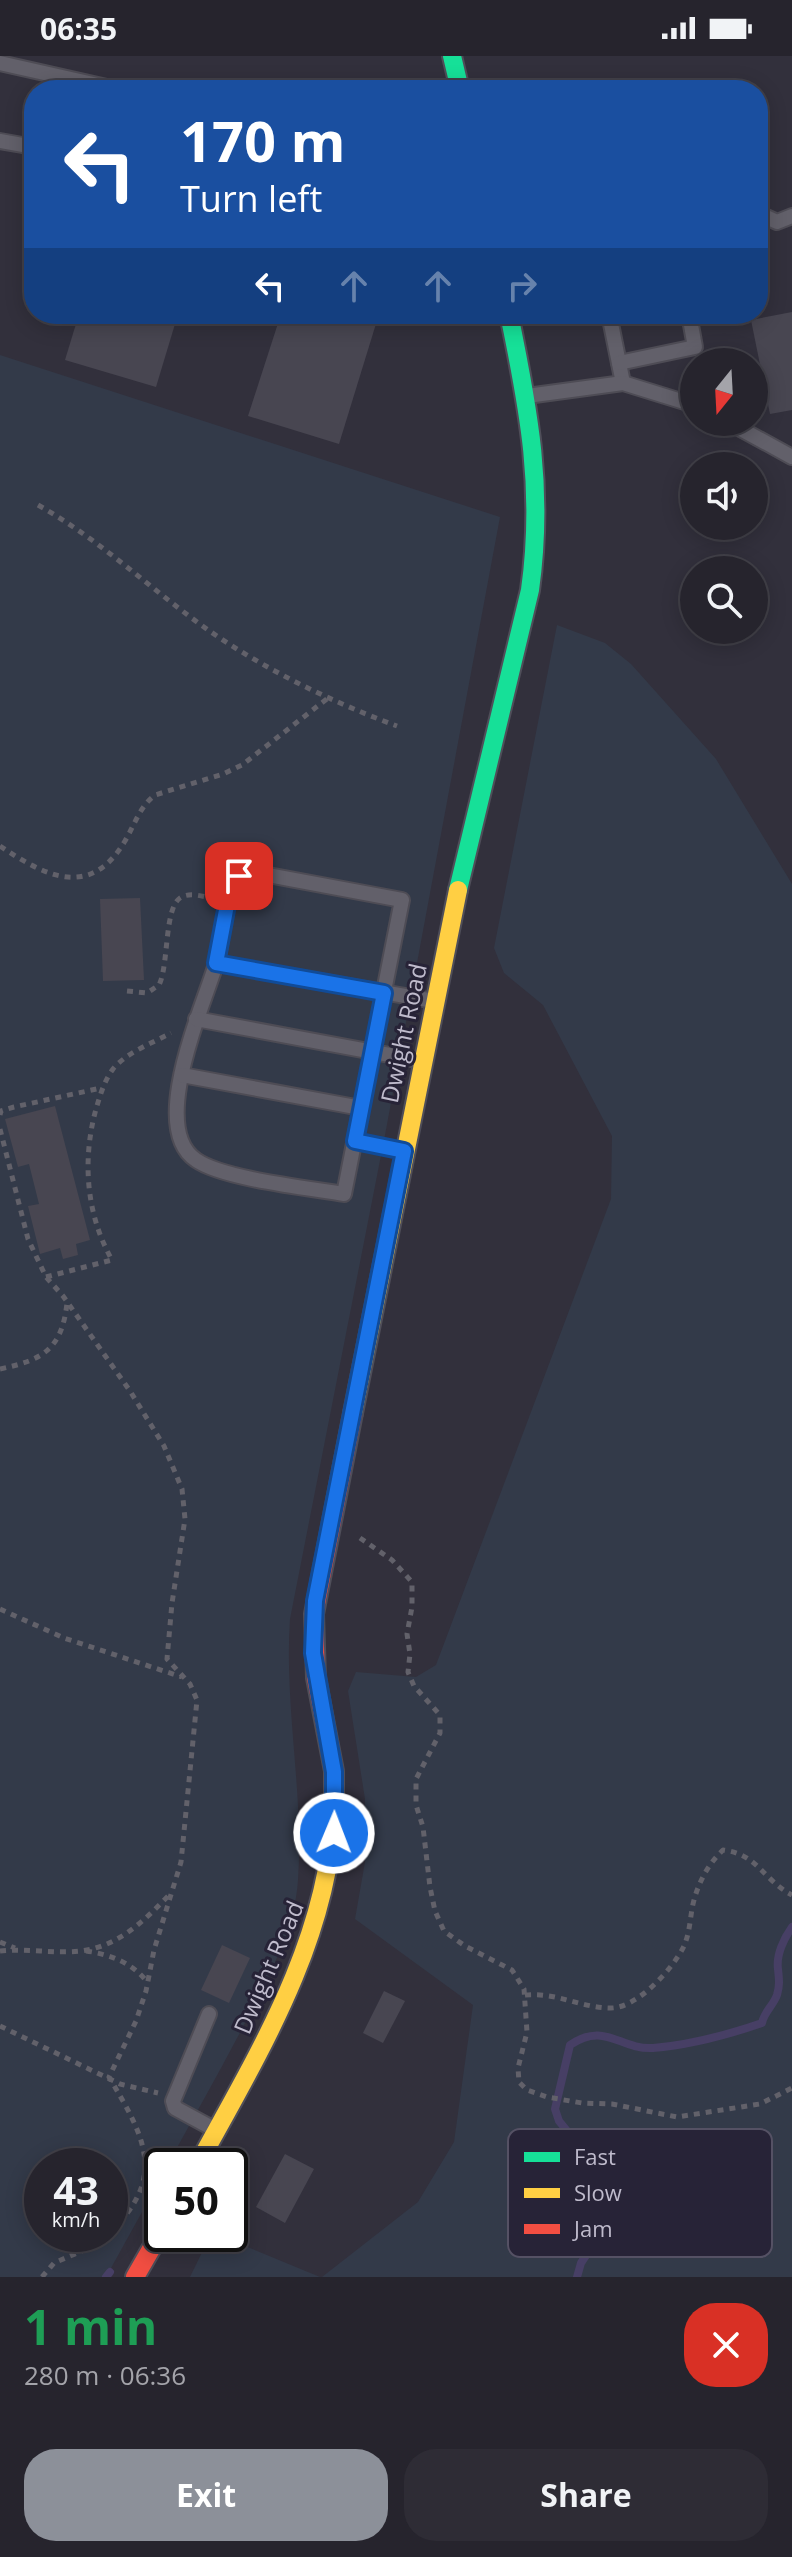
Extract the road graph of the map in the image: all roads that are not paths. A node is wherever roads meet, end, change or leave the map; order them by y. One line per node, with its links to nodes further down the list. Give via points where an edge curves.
1 (458, 57): 4 (main road)
2 (0, 63): 3 (lane)
3 (76, 80)
4 (459, 80)
5 (0, 141): 6 (lane)
6 (24, 145)
7 (792, 216): 8 (lane, via 777,222)
8 (768, 218)
9 (511, 324): 14 (main road, Dwight Road)
10 (611, 324): 12 (lane)
11 (691, 324): 12 (lane, via 695,347)
12 (619, 363): 13 (lane)
13 (623, 383): 14 (lane); 15 (lane)
14 (527, 396): 20 (main road, Dwight Road, via 538,476 534,566)
15 (680, 401)
16 (754, 436): 17 (lane)
17 (792, 457)
18 (216, 963): 19 (lane); 19 (lane, via 230,889 239,876 252,872 402,900); 21 (lane)
19 (384, 993): 20 (lane); 22 (lane)
20 (434, 1001): 23 (main road, Dwight Road)
21 (196, 1019): 22 (lane); 24 (lane)
22 (372, 1051): 23 (lane); 25 (lane)
23 (422, 1061): 27 (main road, Dwight Road)
24 (182, 1075): 25 (lane); 26 (lane, via 176,1122 180,1144 194,1160 218,1171 344,1194)
25 (361, 1108): 26 (lane)
26 (355, 1141): 27 (lane)
27 (404, 1151): 29 (main road, Dwight Road, via 312,1628 334,1772 331,1862 308,1946)
28 (209, 2014): 29 (lane, via 173,2101 175,2108)
29 (216, 2130): 30 (main road, Dwight Road)
30 (206, 2148)
31 (149, 2252): 32 (main road)
32 (135, 2277)

